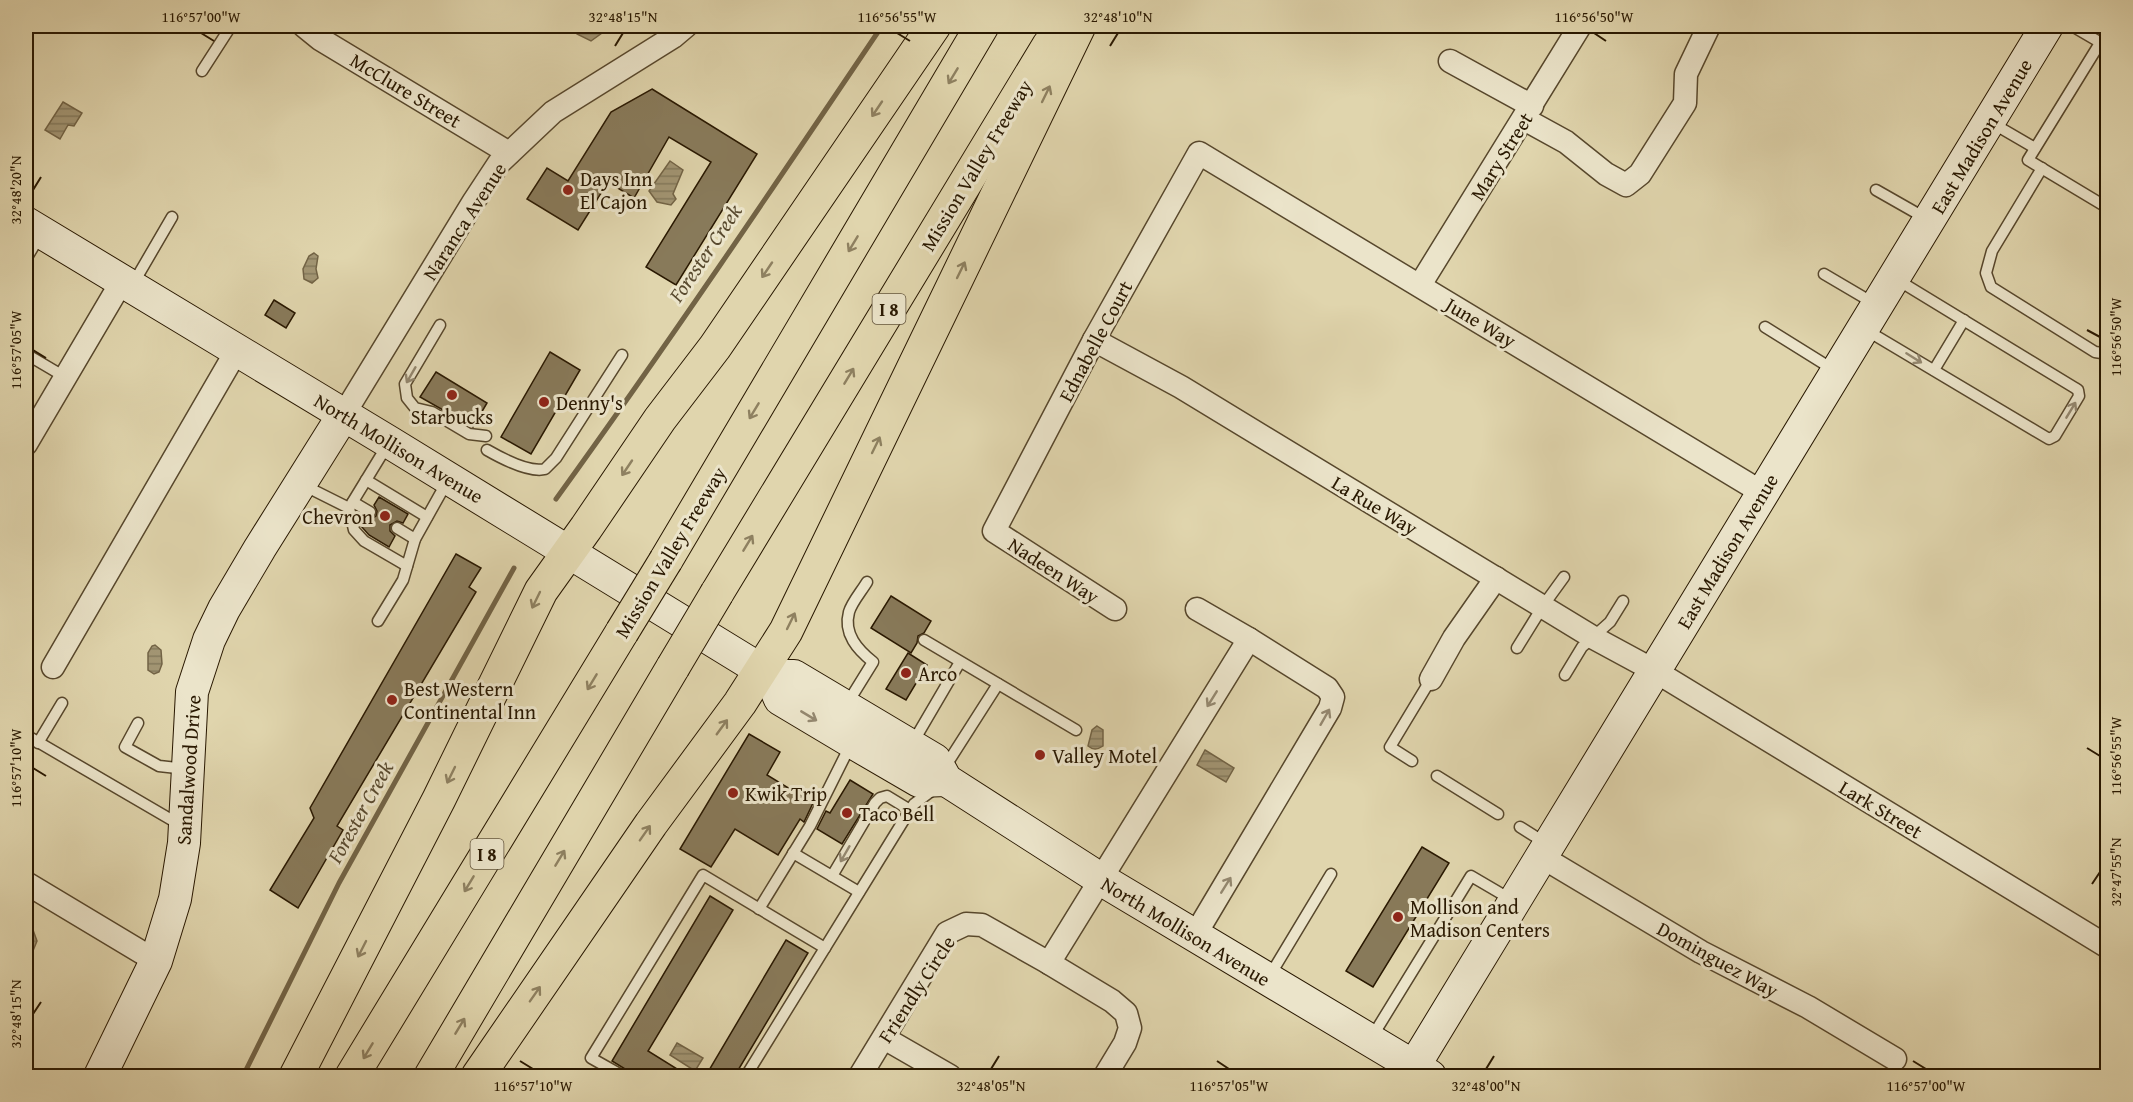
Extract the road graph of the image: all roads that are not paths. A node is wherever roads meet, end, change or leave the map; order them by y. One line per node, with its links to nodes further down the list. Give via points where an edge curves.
1 (231, 26): 14 (lane)
2 (304, 26): 18 (street, McClure Street)
3 (686, 26): 18 (street, Naranca Avenue, via 553,112)
4 (934, 26): 58 (highway, one-way to 58, via 715,347 660,419)
5 (982, 26): 116 (highway, Mission Valley Freeway / I 8, one-way to 116, bridge, via 666,560)
6 (1061, 26): 117 (highway, Mission Valley Freeway / I 8, one-way to 6, bridge, via 717,593)
7 (1079, 26): 75 (highway, one-way to 7)
8 (1580, 26): 15 (street, Mary Street)
9 (2047, 26): 16 (street, East Madison Avenue)
10 (2072, 26): 12 (lane)
11 (1708, 28): 15 (street, via 1686,74 1685,103 1640,174 1626,184 1606,174)
12 (2104, 45): 17 (lane)
13 (1450, 61): 15 (street)
14 (202, 71)
15 (1528, 112): 30 (street, Mary Street)
16 (1990, 122): 17 (lane); 24 (street, East Madison Avenue)
17 (2036, 148): 20 (lane, via 2028,160)
18 (509, 153): 43 (street, Naranca Avenue, via 474,201)
19 (1199, 153): 30 (street, June Way); 35 (street, Ednabelle Court)
20 (2042, 168): 22 (lane); 38 (lane, via 1992,252 1986,273 1991,287 2095,352)
21 (1876, 190): 24 (lane)
22 (2108, 208)
23 (172, 217): 29 (lane)
24 (1930, 220): 28 (street, East Madison Avenue)
25 (34, 228): 26 (lane); 29 (street, North Mollison Avenue)
26 (26, 259)
27 (1824, 274): 31 (lane)
28 (1894, 278): 31 (street, East Madison Avenue); 32 (lane)
29 (127, 284): 36 (street, North Mollison Avenue); 42 (street)
30 (1420, 285): 51 (street, June Way)
31 (1870, 317): 40 (lane, one-way to 40); 41 (street, East Madison Avenue)
32 (1964, 320): 40 (lane); 40 (lane, one-way to 32, via 2043,436 2055,436 2079,396 2078,390)
33 (440, 325): 44 (lane, one-way to 44, via 405,384 407,398 415,408 432,412 469,434)
34 (1765, 327): 41 (lane)
35 (1094, 339): 56 (street, Ednabelle Court); 60 (street, La Rue Way, via 1181,387)
36 (237, 350): 43 (street, North Mollison Avenue); 73 (street)
37 (26, 354): 42 (lane)
38 (2108, 354)
39 (622, 355): 47 (lane, via 545,469 532,469)
40 (1934, 370)
41 (1837, 371): 51 (street, East Madison Avenue)
42 (65, 377): 46 (street)
43 (344, 414): 45 (street, North Mollison Avenue); 50 (street, Sandalwood Drive)
44 (486, 436)
45 (389, 442): 48 (street, North Mollison Avenue); 49 (lane)
46 (26, 444)
47 (487, 450)
48 (449, 478): 54 (lane); 58 (street, North Mollison Avenue)
49 (366, 480): 52 (lane); 54 (lane)
50 (300, 483): 52 (lane); 88 (street, Sandalwood Drive, via 208,640 192,692)
51 (1762, 493): 74 (street, East Madison Avenue)
52 (351, 505): 53 (lane); 59 (lane, via 354,530 364,541)
53 (370, 512)
54 (427, 516): 57 (lane)
55 (397, 528): 57 (lane)
56 (994, 531): 65 (street, Nadeen Way)
57 (415, 539): 59 (lane)
58 (569, 552): 75 (street, North Mollison Avenue); 115 (highway, one-way to 115, via 541,591)
59 (407, 566): 67 (lane, via 404,580)
60 (1496, 578): 64 (street, La Rue Way); 77 (street)
61 (1564, 578): 64 (lane)
62 (867, 582): 80 (lane, via 849,613 849,627 854,645 873,662)
63 (1623, 601): 68 (lane)
64 (1543, 606): 68 (street, La Rue Way); 71 (lane)
65 (1115, 609)
66 (1197, 609): 69 (street)
67 (378, 621)
68 (1594, 638): 74 (street, La Rue Way); 76 (lane, via 1582,647)
69 (1250, 639): 99 (street, one-way to 99); 104 (street, one-way to 69, via 1333,697 1327,688)
70 (924, 640): 72 (lane)
71 (1517, 648)
72 (960, 662): 78 (lane); 86 (lane)
73 (53, 667)
74 (1655, 671): 95 (street, East Madison Avenue); 105 (street, Lark Street)
75 (765, 673): 80 (street, North Mollison Avenue, via 794,676); 85 (street, North Mollison Avenue, one-way to 85, via 780,699); 118 (highway, one-way to 75, via 651,824)
76 (1565, 675)
77 (1431, 679): 87 (lane, via 1389,747)
78 (998, 684): 82 (lane); 89 (lane)
79 (62, 703): 84 (lane)
80 (845, 706): 86 (street, North Mollison Avenue)
81 (138, 723): 88 (lane, via 125,747 159,766)
82 (1076, 730)
83 (26, 735): 84 (lane)
84 (39, 743): 94 (lane)
85 (856, 744): 86 (street, via 874,742 904,752); 89 (street, North Mollison Avenue, via 919,781); 96 (lane)
86 (911, 746): 89 (street, North Mollison Avenue, via 935,760)
87 (1412, 761)
88 (186, 769): 94 (street, Sandalwood Drive)
89 (944, 776): 91 (lane); 99 (street, North Mollison Avenue)
90 (1437, 776): 92 (lane)
91 (910, 810): 98 (lane, one-way to 98, via 887,796 874,802); 101 (lane)
92 (1498, 814)
93 (1520, 827): 95 (lane)
94 (184, 828): 107 (street, Sandalwood Drive, via 175,899)
95 (1546, 851): 102 (street, East Madison Avenue); 112 (street, Dominguez Way, via 1701,952)
96 (794, 853): 98 (lane); 103 (lane)
97 (1331, 874): 109 (lane)
98 (832, 876): 101 (lane)
99 (1102, 880): 104 (street, North Mollison Avenue); 108 (street)
100 (26, 883): 107 (street)
101 (859, 892): 106 (lane)
102 (1515, 902): 111 (lane, via 1471,876); 113 (street, East Madison Avenue)
103 (759, 909): 106 (lane); 119 (lane, via 703,875 591,1058)
104 (1195, 935): 109 (street, North Mollison Avenue)
105 (2108, 947)
106 (825, 948): 120 (lane)
107 (156, 961): 114 (street, Sandalwood Drive)
108 (1049, 963): 110 (street, Friendly Circle, via 982,925 966,924 947,933); 123 (street, Friendly Circle, via 1126,1013 1130,1028)
109 (1268, 980): 111 (street, North Mollison Avenue)
110 (884, 1038): 121 (street, Friendly Circle); 122 (street)
111 (1370, 1040): 113 (street, North Mollison Avenue)
112 (1895, 1059)
113 (1417, 1074)
114 (100, 1077)
115 (296, 1077)
116 (352, 1077)
117 (431, 1077)
118 (478, 1077)
119 (623, 1077)
120 (746, 1077)
121 (860, 1077)
122 (950, 1077)
123 (1105, 1077)

